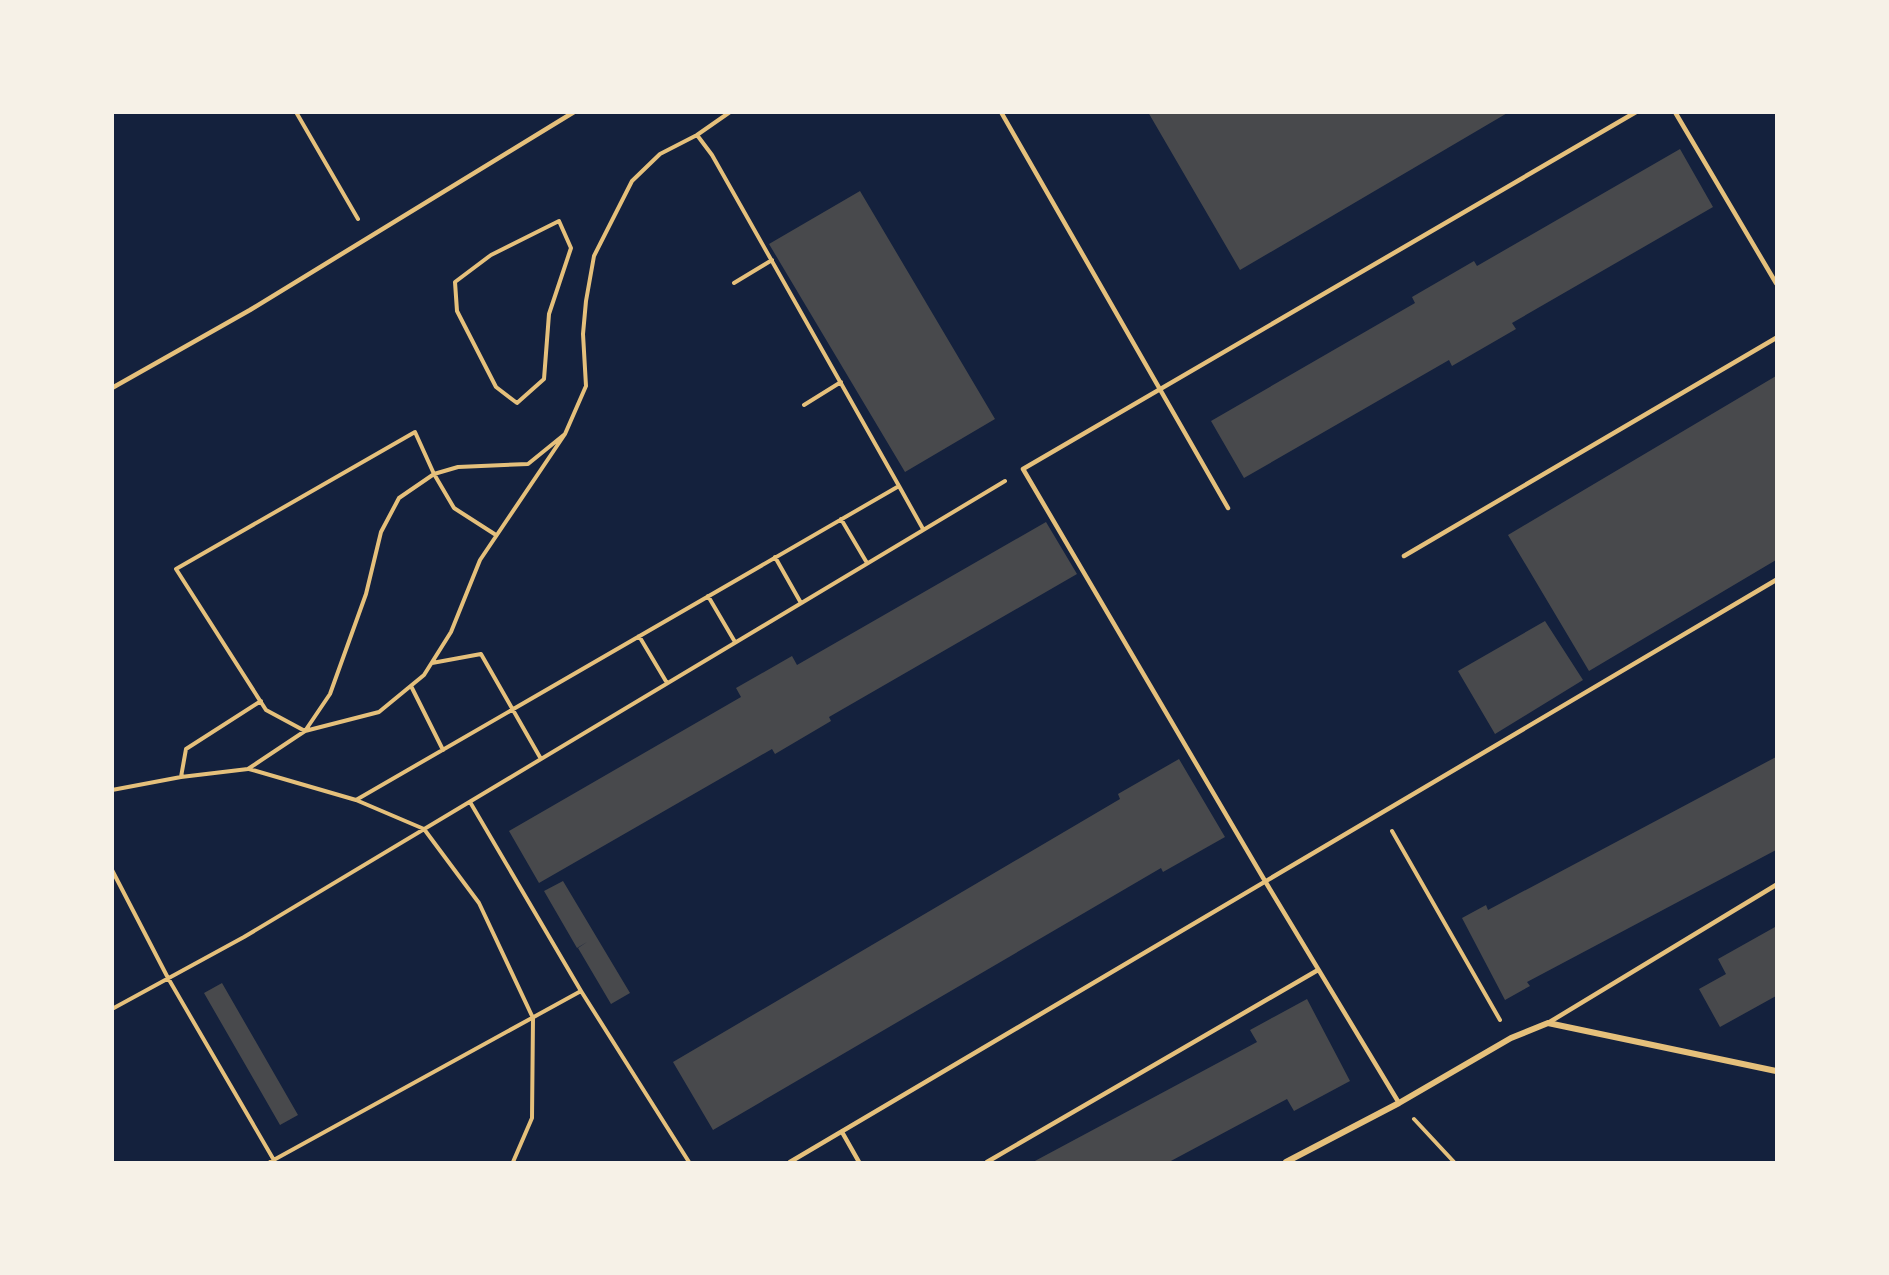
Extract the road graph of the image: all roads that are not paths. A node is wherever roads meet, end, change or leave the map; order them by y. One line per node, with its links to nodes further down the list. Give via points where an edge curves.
1 (574, 112): 7 (lane, via 250,310)
2 (1001, 112): 8 (lane)
3 (1636, 112): 8 (lane)
4 (1675, 112): 5 (lane)
5 (1776, 283)
6 (1776, 338): 10 (lane)
7 (112, 388)
8 (1160, 390): 9 (lane); 12 (lane, via 1023,469)
9 (1228, 508)
10 (1404, 556)
11 (1776, 580): 12 (lane)
12 (1265, 881): 14 (lane); 18 (lane)
13 (1776, 885): 15 (lane)
14 (1318, 970): 17 (lane); 21 (lane)
15 (1548, 1023): 16 (street); 17 (street, via 1511,1038)
16 (1776, 1071)
17 (1400, 1103): 22 (street)
18 (842, 1131): 19 (lane); 20 (lane)
19 (790, 1162)
20 (860, 1162)
21 (987, 1162)
22 (1286, 1162)

